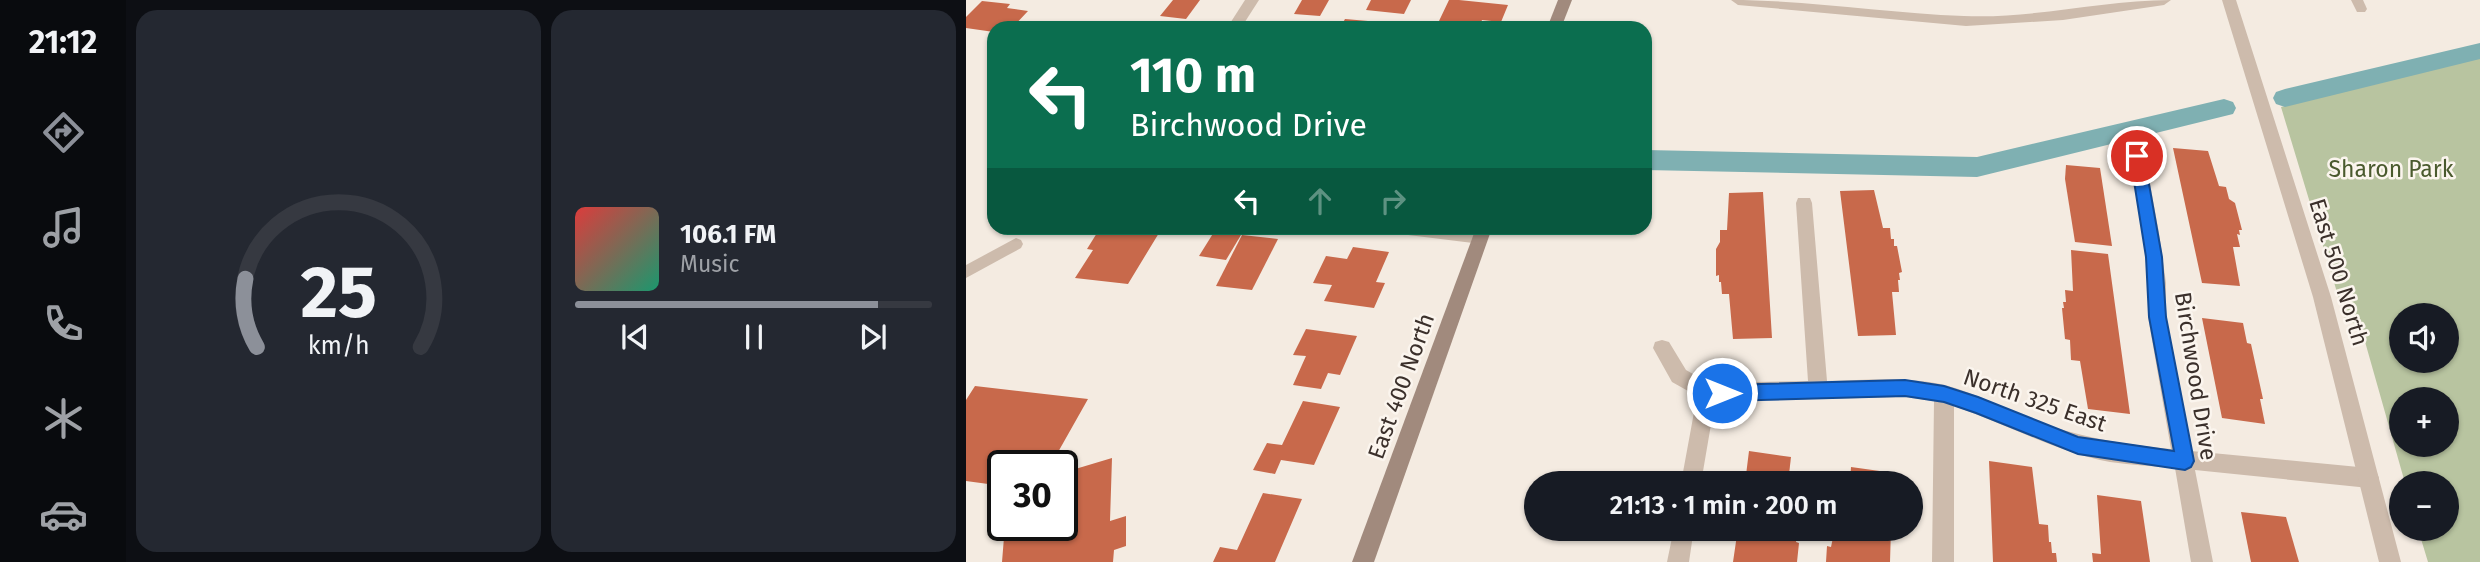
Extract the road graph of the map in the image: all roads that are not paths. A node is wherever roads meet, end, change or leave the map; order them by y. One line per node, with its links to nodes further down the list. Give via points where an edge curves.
1 (1252, 0): 6 (street)
2 (1565, 0): 7 (main road)
3 (1738, 0): 4 (street, via 1966,21 2063,15)
4 (2164, 0)
5 (2229, 0): 19 (street, East 500 North, via 2322,297)
6 (1238, 21)
7 (1558, 21)
8 (2137, 156): 17 (street, Birchwood Drive, via 2154,257 2157,317)
9 (1804, 203): 14 (street)
10 (1481, 235): 21 (main road, East 400 North)
11 (1016, 244): 12 (lane)
12 (966, 272)
13 (1662, 348): 15 (street, via 1679,376)
14 (1818, 390): 15 (street, North 325 East); 16 (street, North 325 East, via 1905,388)
15 (1707, 392): 18 (street)
16 (1944, 394): 17 (street, North 325 East, via 2078,445); 23 (street)
17 (2185, 461): 19 (street, North 325 East); 24 (street, Birchwood Drive)
18 (1694, 471)
19 (2369, 478): 25 (street, East 500 North)
20 (1682, 541): 22 (street)
21 (1363, 562)
22 (1678, 562)
23 (1943, 562)
24 (2202, 562)
25 (2390, 562)

